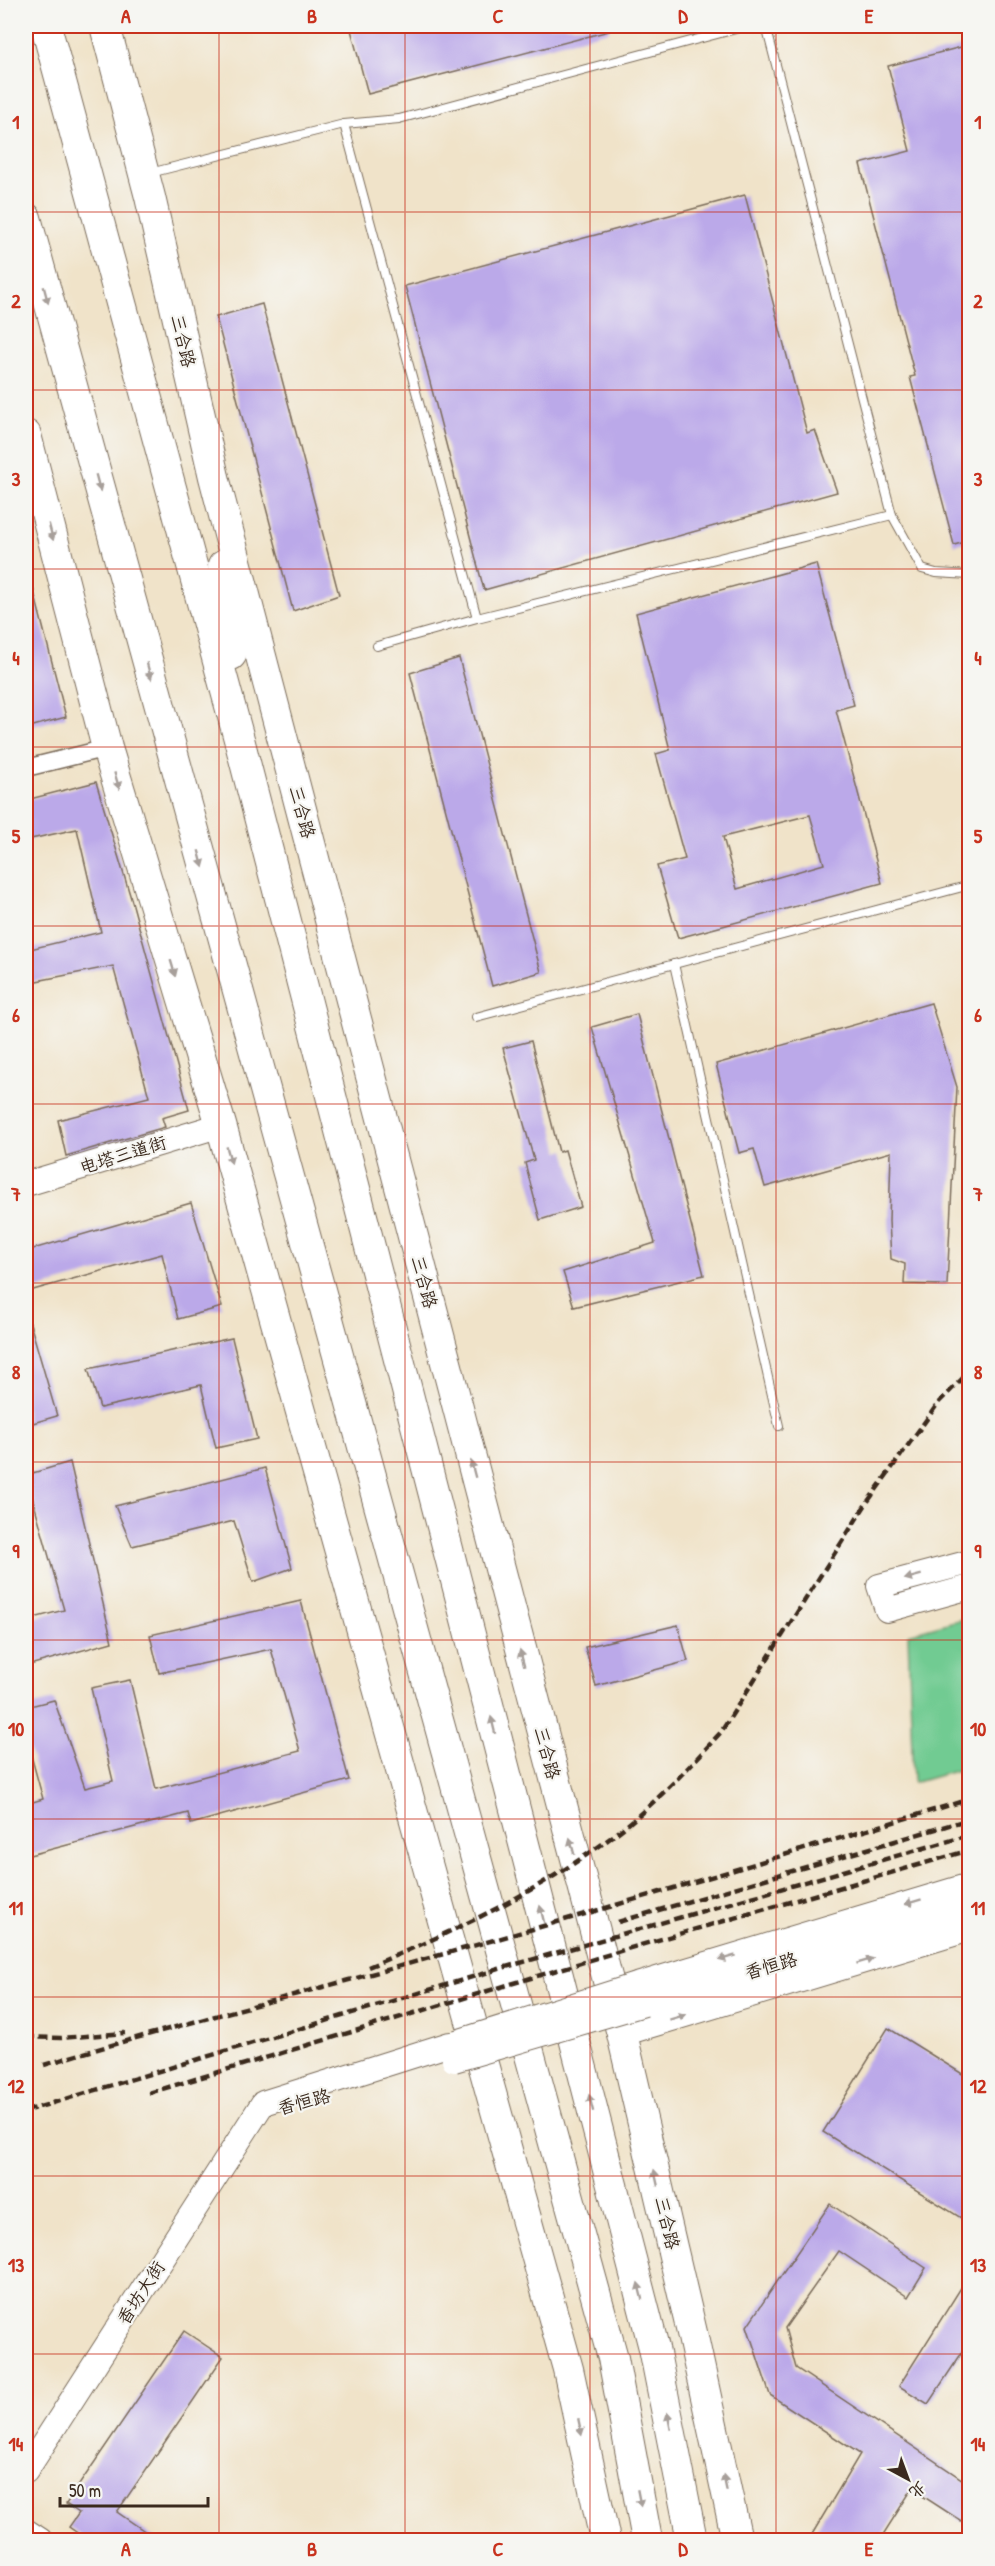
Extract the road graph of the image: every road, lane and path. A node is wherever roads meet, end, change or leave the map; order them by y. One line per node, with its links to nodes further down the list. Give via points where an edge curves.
1 (46, 26): 15 (highway)
2 (105, 26): 6 (highway, 三合路)
3 (747, 26): 5 (lane, via 399,119)
4 (765, 26): 11 (lane)
5 (344, 124): 6 (lane); 13 (lane)
6 (144, 174): 10 (highway, 三合路)
7 (26, 218): 8 (highway)
8 (30, 242): 36 (highway, one-way to 36, via 613,2358)
9 (26, 435): 16 (highway, one-way to 16)
10 (214, 477): 15 (highway); 30 (highway, 三合路, one-way to 10)
11 (892, 515): 12 (lane, via 922,569); 13 (lane)
12 (969, 574)
13 (477, 618): 14 (lane)
14 (377, 646)
15 (239, 739): 37 (highway, one-way to 15, via 654,2348)
16 (107, 748): 17 (street); 21 (highway, one-way to 21)
17 (26, 768)
18 (969, 885): 19 (lane)
19 (674, 964): 20 (lane); 23 (lane)
20 (476, 1017)
21 (221, 1125): 22 (main road, 电塔三道街); 35 (highway, one-way to 35, via 568,2369)
22 (26, 1184)
23 (779, 1426)
24 (969, 1562): 25 (main road, one-way to 25, via 879,1586 887,1610)
25 (969, 1587)
26 (969, 1886): 29 (main road, 香恒路, one-way to 29)
27 (969, 1909): 29 (main road, 香恒路)
28 (969, 1929): 30 (main road, one-way to 28)
29 (641, 1994): 31 (main road, 香恒路, bridge, via 452,2052 262,2103)
30 (622, 2034): 38 (highway, 三合路, one-way to 30)
31 (257, 2114): 32 (main road, 香坊大街)
32 (26, 2471)
33 (26, 2531): 34 (main road)
34 (40, 2541)
35 (605, 2541)
36 (647, 2541)
37 (693, 2541)
38 (737, 2541)

